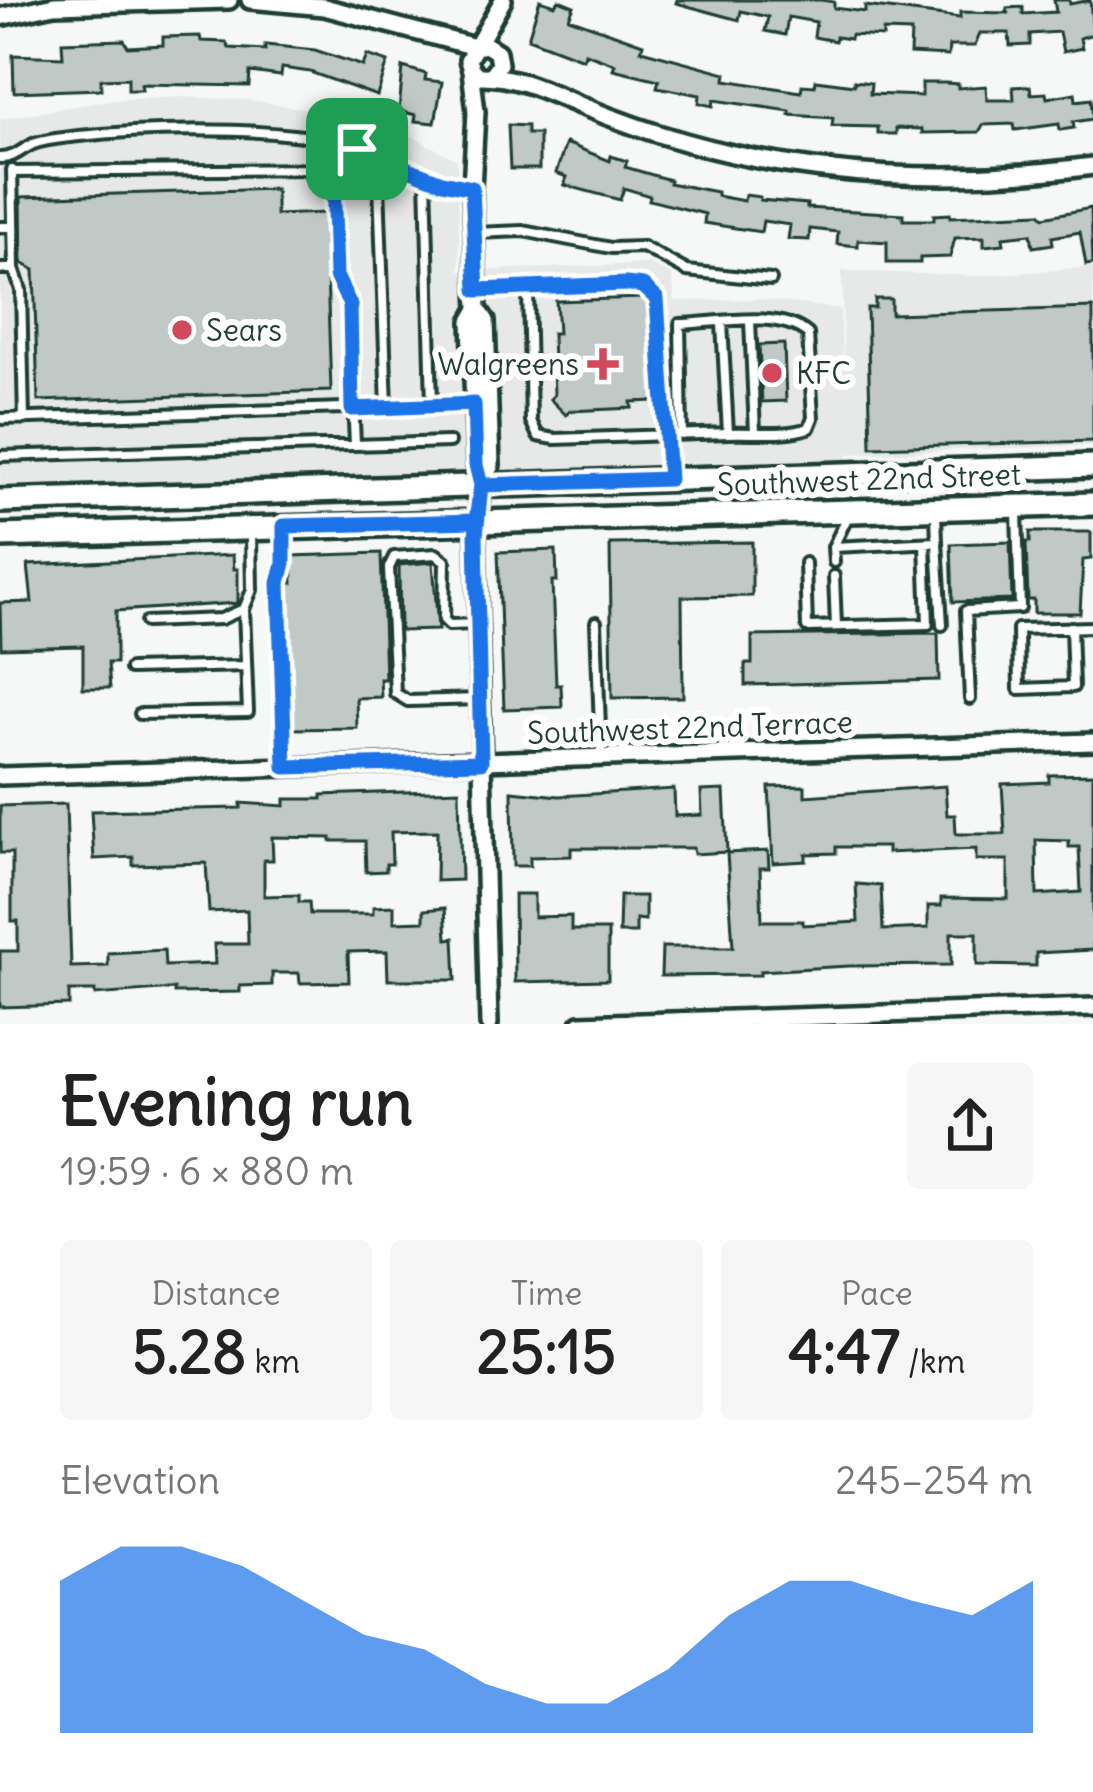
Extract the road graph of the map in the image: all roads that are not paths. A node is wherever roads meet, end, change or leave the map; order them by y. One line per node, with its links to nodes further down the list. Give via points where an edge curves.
1 (229, 0): 4 (street, via 55,4)
2 (250, 0): 5 (street, via 336,10)
3 (500, 7): 6 (street); 7 (street)
4 (0, 17)
5 (441, 41): 6 (street); 8 (street)
6 (476, 46): 7 (street, via 486,45); 8 (street)
7 (494, 65): 8 (street, via 479,76); 9 (street); 15 (street, via 680,140 781,162 945,176)
8 (470, 68): 9 (street)
9 (476, 112): 18 (street)
10 (332, 142): 11 (lane); 13 (lane, via 80,136 35,143); 14 (lane)
11 (378, 157): 17 (lane); 32 (lane)
12 (0, 158): 13 (lane)
13 (12, 158): 16 (lane)
14 (332, 160): 16 (lane, via 317,169); 33 (lane, via 336,276 350,305)
15 (1093, 166)
16 (13, 172): 20 (lane)
17 (426, 176): 18 (lane); 31 (lane)
18 (472, 188): 21 (street)
19 (0, 227): 20 (lane)
20 (13, 227): 22 (lane)
21 (474, 232): 24 (lane, via 643,247 687,271); 25 (street)
22 (14, 268): 23 (lane); 35 (lane)
23 (0, 269)
24 (771, 280)
25 (477, 290): 26 (lane); 27 (street)
26 (528, 291): 38 (lane, via 626,284 657,299); 38 (lane, via 538,436)
27 (478, 309): 30 (street, via 471,322); 45 (street, via 486,322 491,465)
28 (722, 322): 29 (lane); 37 (lane); 39 (lane, via 680,324)
29 (750, 322): 36 (lane); 36 (lane, via 796,324 808,334 813,418 798,431)
30 (474, 404): 31 (lane); 45 (street)
31 (432, 405): 32 (lane)
32 (387, 407): 33 (lane)
33 (352, 409): 35 (lane); 41 (lane)
34 (0, 419): 35 (lane)
35 (24, 419)
36 (755, 432): 37 (lane)
37 (728, 434): 39 (lane)
38 (668, 435): 39 (lane); 44 (lane)
39 (682, 435)
40 (449, 442): 41 (lane)
41 (355, 445): 42 (lane)
42 (0, 456)
43 (1093, 466): 44 (main road, Southwest 22nd Street)
44 (669, 479): 45 (main road, Southwest 22nd Street)
45 (481, 485): 46 (main road, Southwest 22nd Street); 51 (street)
46 (0, 501)
47 (1093, 504): 48 (main road, Southwest 22nd Street)
48 (1017, 505): 49 (main road, Southwest 22nd Street); 72 (lane, via 1020,608 967,610)
49 (936, 507): 50 (main road, Southwest 22nd Street); 55 (lane)
50 (852, 509): 51 (main road, Southwest 22nd Street); 57 (lane)
51 (476, 521): 53 (main road, Southwest 22nd Street); 64 (street)
52 (251, 526): 53 (main road, Southwest 22nd Street); 54 (main road, Southwest 22nd Street); 61 (lane, via 252,590)
53 (284, 526): 77 (lane)
54 (0, 536)
55 (937, 542): 56 (lane); 65 (lane)
56 (925, 543): 57 (lane); 66 (lane, via 928,624)
57 (833, 547): 58 (lane)
58 (834, 562)
59 (805, 563): 66 (lane, via 807,627)
60 (834, 576): 66 (lane)
61 (244, 610): 62 (lane, via 221,619); 69 (lane)
62 (146, 622)
63 (596, 622): 75 (lane)
64 (479, 624): 71 (street); 71 (lane, via 444,620 445,561 424,552 394,557 395,693 408,700)
65 (942, 625)
66 (836, 626)
67 (1093, 627): 68 (lane)
68 (1071, 628): 68 (lane, via 1018,629 1019,689 1073,687)
69 (246, 666): 70 (lane); 73 (lane, via 248,712)
70 (130, 669)
71 (482, 699): 76 (street)
72 (970, 699)
73 (140, 714)
74 (1093, 742): 75 (street, Southwest 22nd Terrace)
75 (602, 757): 76 (street, Southwest 22nd Terrace)
76 (481, 762): 77 (street, Southwest 22nd Terrace); 80 (street)
77 (285, 767): 78 (street, Southwest 22nd Terrace)
78 (0, 776)
79 (1093, 1007): 81 (street)
80 (489, 1024)
81 (580, 1024)

